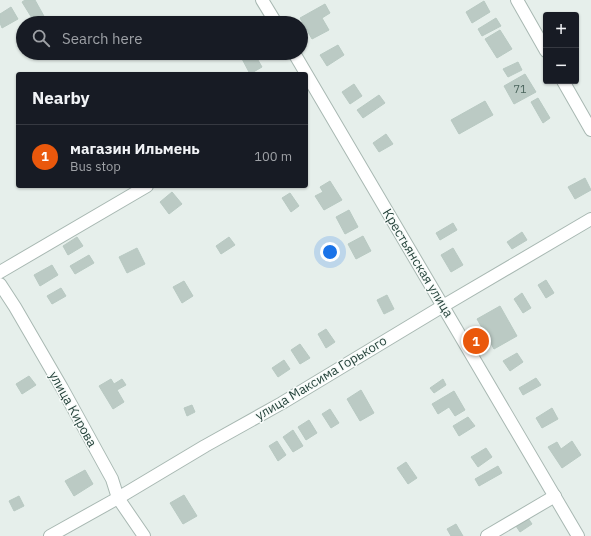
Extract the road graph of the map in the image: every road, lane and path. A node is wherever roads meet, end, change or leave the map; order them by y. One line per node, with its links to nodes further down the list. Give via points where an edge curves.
1 (262, 0): 3 (street)
2 (517, 0): 4 (street)
3 (272, 16)
4 (544, 48)
5 (297, 60): 6 (street, Крестьянская улица)
6 (302, 72)
7 (565, 84): 9 (street)
8 (310, 90): 14 (street, Крестьянская улица)
9 (591, 130)
10 (144, 188): 12 (street)
11 (591, 219): 14 (street, улица Максима Горького)
12 (0, 272)
13 (0, 284): 16 (street, улица Кирова, via 62,388 112,480)
14 (443, 306): 15 (street, Крестьянская улица); 16 (street, улица Максима Горького)
15 (555, 496): 19 (street); 20 (street, Крестьянская улица)
16 (118, 498): 17 (street, улица Максима Горького); 18 (street, улица Кирова)
17 (50, 536)
18 (144, 536)
19 (487, 536)
20 (578, 536)

